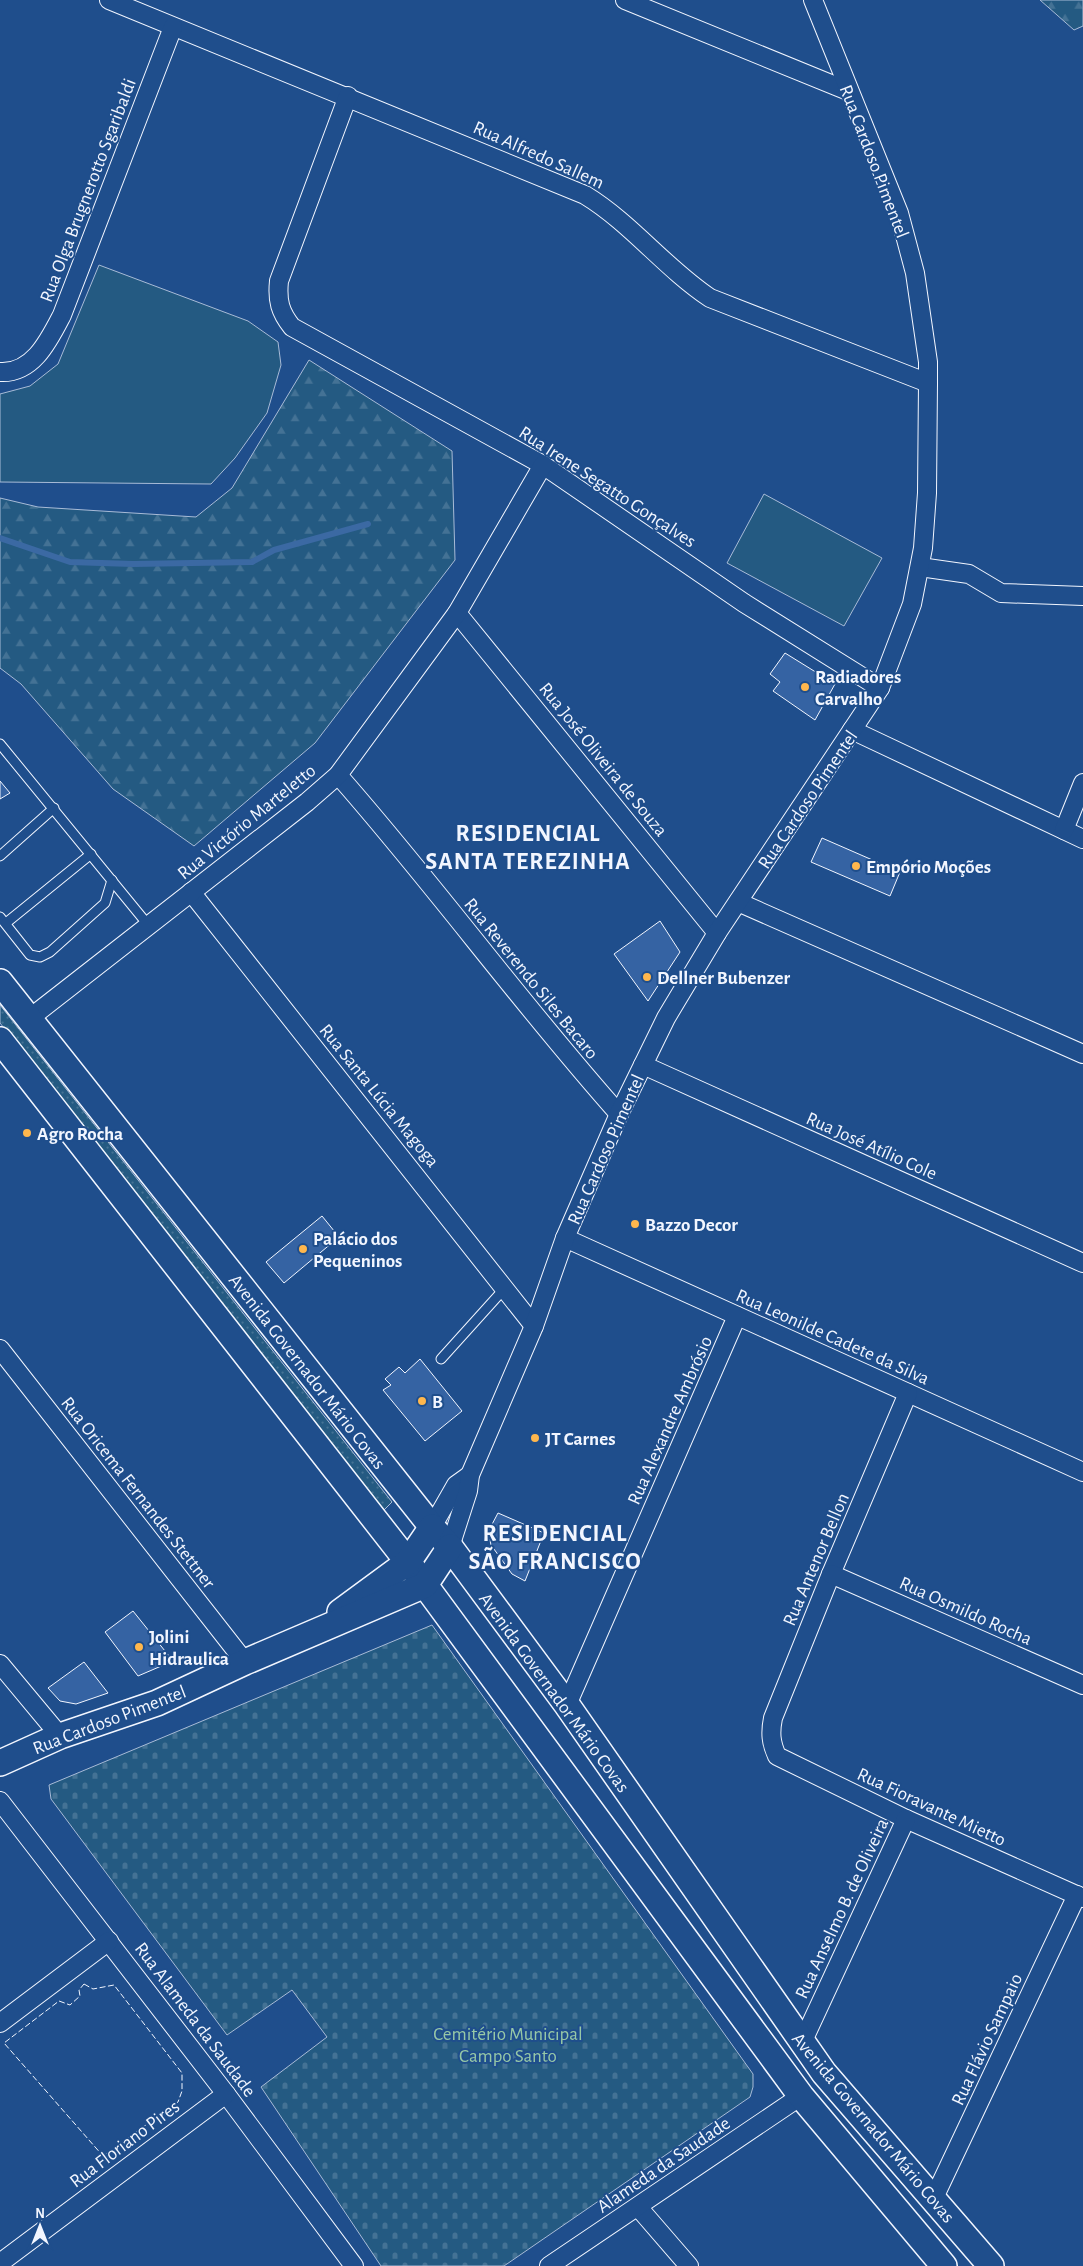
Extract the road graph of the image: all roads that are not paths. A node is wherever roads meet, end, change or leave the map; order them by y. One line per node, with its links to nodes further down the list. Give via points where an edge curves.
1 (109, 0): 4 (street, Rua Alfredo Sallem)
2 (625, 0): 5 (street)
3 (813, 0): 5 (street, Rua Cardoso Pimentel)
4 (173, 27): 6 (street, Rua Alfredo Sallem); 7 (street, Rua Olga Brugnerotto Sgaribaldi, via 62,315 48,342 31,362 11,373)
5 (848, 90): 8 (street, Rua Cardoso Pimentel, via 899,213 915,273)
6 (348, 96): 8 (street, Rua Alfredo Sallem, via 585,195 607,208 692,286 710,298); 9 (street, Rua Irene Segatto Gonçalves, via 279,281 277,299 282,314 292,327)
7 (0, 372)
8 (928, 383): 10 (street, Rua Cardoso Pimentel, via 927,493)
9 (543, 465): 12 (street, Rua Victório Marteletto); 13 (street, Rua Irene Segatto Gonçalves, via 744,603)
10 (920, 567): 11 (street, via 969,574 1002,593); 13 (street, Rua Cardoso Pimentel, via 912,604)
11 (1083, 596)
12 (457, 613): 16 (street, Rua Victório Marteletto); 28 (street, Rua José Oliveira de Souza)
13 (880, 688): 14 (street, Rua Cardoso Pimentel)
14 (852, 730): 19 (street); 25 (street, Rua Cardoso Pimentel)
15 (0, 744): 18 (lane)
16 (338, 775): 24 (street, Rua Victório Marteletto); 34 (street, Rua Reverendo Siles Bacaro, via 569,1058)
17 (1083, 783): 19 (street)
18 (54, 808): 21 (lane); 22 (lane)
19 (1064, 830): 20 (street)
20 (1083, 839)
21 (90, 854): 23 (lane); 26 (lane)
22 (0, 856)
23 (112, 880): 26 (lane, via 105,903 50,952 40,957 30,955); 27 (lane)
24 (191, 892): 27 (street, Rua Victório Marteletto); 37 (street, Rua Santa Lúcia Magoga)
25 (738, 902): 28 (street, Rua Cardoso Pimentel); 32 (street)
26 (3, 920)
27 (148, 926): 30 (street, Rua Victório Marteletto)
28 (718, 933): 33 (street, Rua Cardoso Pimentel, via 666,1018)
29 (0, 982): 30 (main road, Avenida Governador Mário Covas)
30 (30, 1018): 45 (main road, Avenida Governador Mário Covas)
31 (0, 1040): 47 (main road, Avenida Governador Mário Covas)
32 (1083, 1054)
33 (643, 1065): 34 (street, Rua Cardoso Pimentel); 36 (street, Rua José Atílio Cole)
34 (619, 1114): 35 (street, Rua Cardoso Pimentel)
35 (565, 1238): 38 (street, Rua Leonilde Cadete da Silva); 39 (street, Rua Cardoso Pimentel)
36 (1083, 1263)
37 (505, 1288): 39 (street, Rua Santa Lúcia Magoga); 41 (lane)
38 (737, 1316): 42 (street, Rua Leonilde Cadete da Silva); 54 (street, Rua Alexandre Ambrósio)
39 (534, 1326): 44 (street, Rua Cardoso Pimentel)
40 (0, 1349): 51 (street, Rua Oricema Fernandes Stettner)
41 (442, 1359)
42 (908, 1393): 43 (street, Rua Leonilde Cadete da Silva); 48 (street, Rua Antenor Bellon)
43 (1083, 1472)
44 (470, 1475): 45 (street, Rua Cardoso Pimentel, via 456,1485); 46 (street, Rua Cardoso Pimentel)
45 (432, 1527): 46 (main road, Avenida Governador Mário Covas); 47 (main road, Rua Cardoso Pimentel)
46 (450, 1547): 49 (main road, Rua Cardoso Pimentel); 54 (main road, Avenida Governador Mário Covas)
47 (408, 1562): 49 (main road, Avenida Governador Mário Covas); 50 (main road, Rua Cardoso Pimentel, via 343,1607)
48 (831, 1574): 53 (street, Rua Osmildo Rocha); 56 (street, Rua Antenor Bellon, via 773,1718)
49 (425, 1585): 50 (main road, Rua Cardoso Pimentel); 65 (main road, Avenida Governador Mário Covas)
50 (329, 1626): 51 (main road, Rua Cardoso Pimentel)
51 (245, 1662): 55 (main road, Rua Cardoso Pimentel, via 158,1703)
52 (0, 1664): 55 (street)
53 (1083, 1685)
54 (567, 1706): 63 (main road, Avenida Governador Mário Covas)
55 (60, 1736): 57 (main road, Rua Cardoso Pimentel)
56 (772, 1744): 59 (street, Rua Fioravante Mietto, via 777,1756)
57 (0, 1763)
58 (0, 1801): 61 (street, Rua Alameda da Saudade)
59 (906, 1819): 60 (street, Rua Fioravante Mietto); 63 (street, Rua Anselmo B. de Oliveira)
60 (1080, 1896): 66 (street, Rua Flávio Sampaio)
61 (109, 1941): 62 (street); 64 (street, Rua Alameda da Saudade)
62 (0, 2023)
63 (802, 2043): 66 (main road, Avenida Governador Mário Covas)
64 (226, 2094): 68 (street, Rua Floriano Pires); 69 (street, Rua Alameda da Saudade)
65 (801, 2096): 67 (street, Alameda da Saudade); 72 (main road, Avenida Governador Mário Covas)
66 (933, 2200): 73 (main road, Avenida Governador Mário Covas)
67 (638, 2207): 70 (street, Alameda da Saudade); 71 (street)
68 (0, 2263)
69 (354, 2266)
70 (549, 2266)
71 (689, 2266)
72 (944, 2266)
73 (991, 2266)

